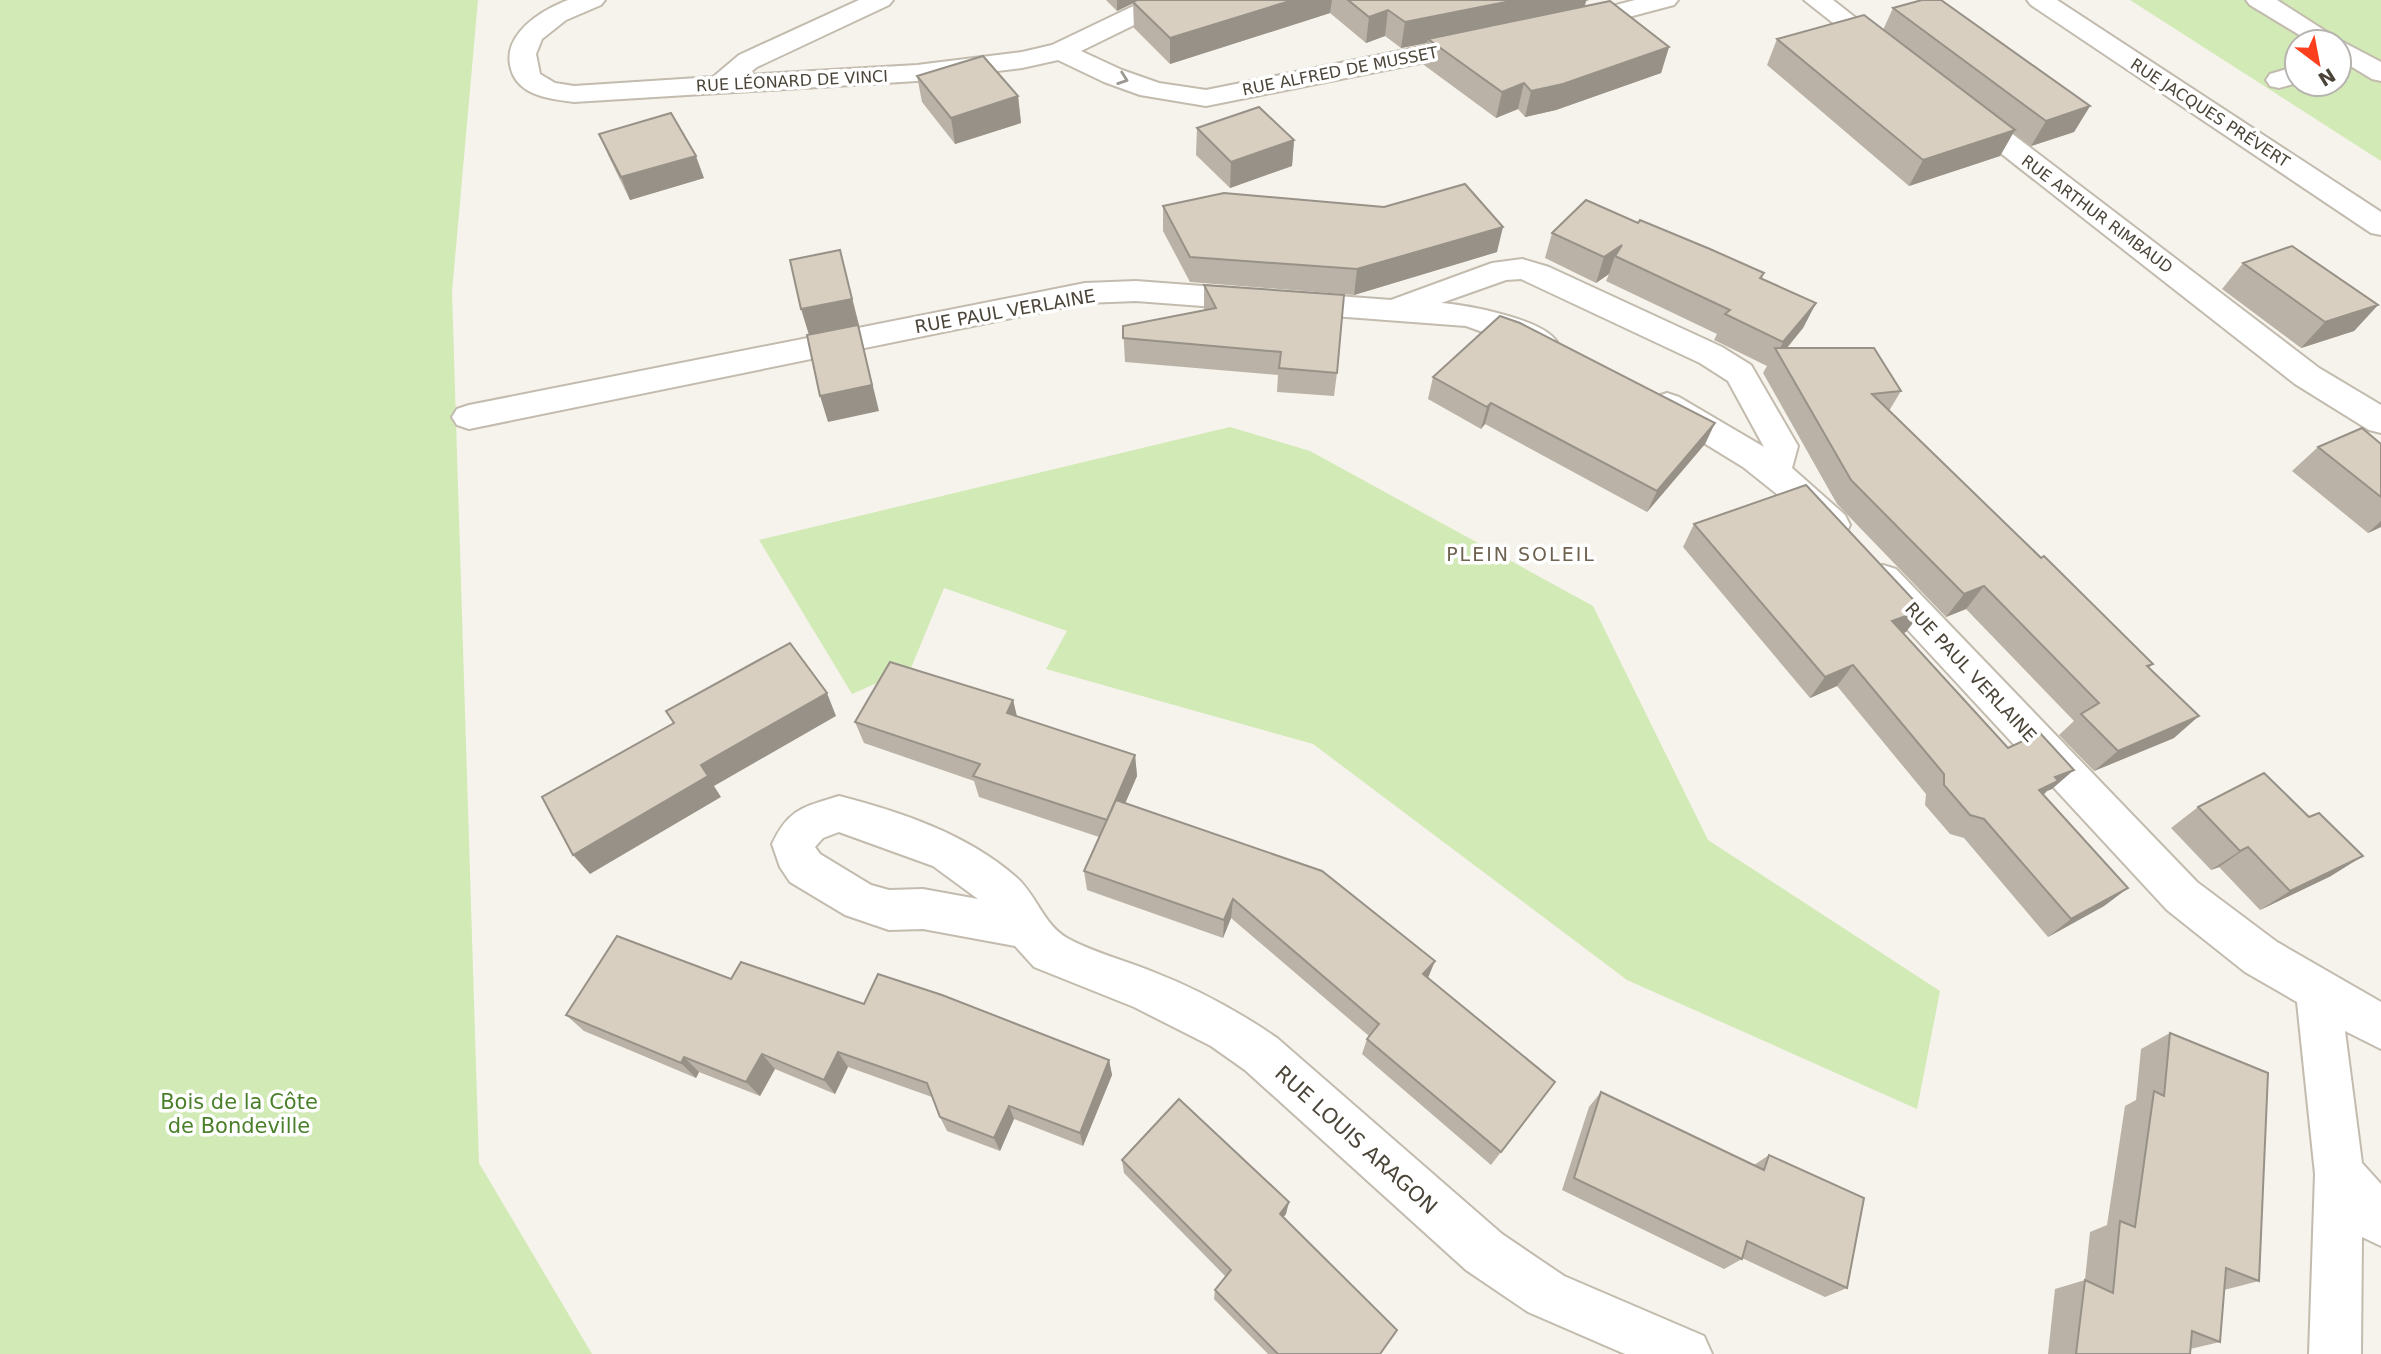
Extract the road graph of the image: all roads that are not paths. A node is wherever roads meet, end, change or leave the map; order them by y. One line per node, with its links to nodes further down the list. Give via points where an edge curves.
1 (592, 0): 15 (street, RUE LÉONARD DE VINCI, via 536,29 525,42 525,77 556,92 574,94)
2 (880, 0): 15 (street, via 748,61)
3 (1166, 0): 11 (street, RUE LÉONARD DE VINCI)
4 (1665, 0): 9 (street)
5 (1817, 0): 13 (street)
6 (2040, 0): 17 (street, RUE JACQUES PRÉVERT)
7 (2259, 0): 8 (street)
8 (2303, 28)
9 (1551, 29)
10 (1500, 39): 11 (street, RUE ALFRED DE MUSSET, one-way to 10, via 1172,95 1206,98)
11 (1061, 51): 15 (street, RUE LÉONARD DE VINCI, via 918,73)
12 (2353, 58): 14 (street)
13 (1904, 65)
14 (2381, 73)
15 (720, 85)
16 (1947, 98): 22 (street, RUE ARTHUR RIMBAUD, via 2307,376)
17 (2381, 226)
18 (1389, 311): 19 (street, RUE PAUL VERLAINE, via 1468,316 1526,335); 21 (street, RUE PAUL VERLAINE, via 1136,291 1085,293); 23 (street, via 1503,270 1538,274 1741,373 1781,446)
19 (1575, 359)
20 (1636, 390): 23 (street, RUE PAUL VERLAINE, via 1710,427)
21 (469, 417)
22 (2381, 421)
23 (1774, 470): 25 (street, RUE PAUL VERLAINE, via 1805,496 2182,895 2261,957)
24 (1027, 928): 24 (street, RUE LOUIS ARAGON, via 1003,892 948,853 855,817 839,814 809,824 793,844 794,854 805,868 860,901 889,910 923,909); 29 (street, RUE LOUIS ARAGON, via 1058,957 1150,992 1227,1030 1261,1054 1484,1252 1546,1294)
25 (2318, 993): 26 (street, RUE PAUL VERLAINE); 27 (street)
26 (2381, 1027)
27 (2339, 1174): 28 (street); 30 (street)
28 (2381, 1221)
29 (1686, 1354)
30 (2335, 1354)

